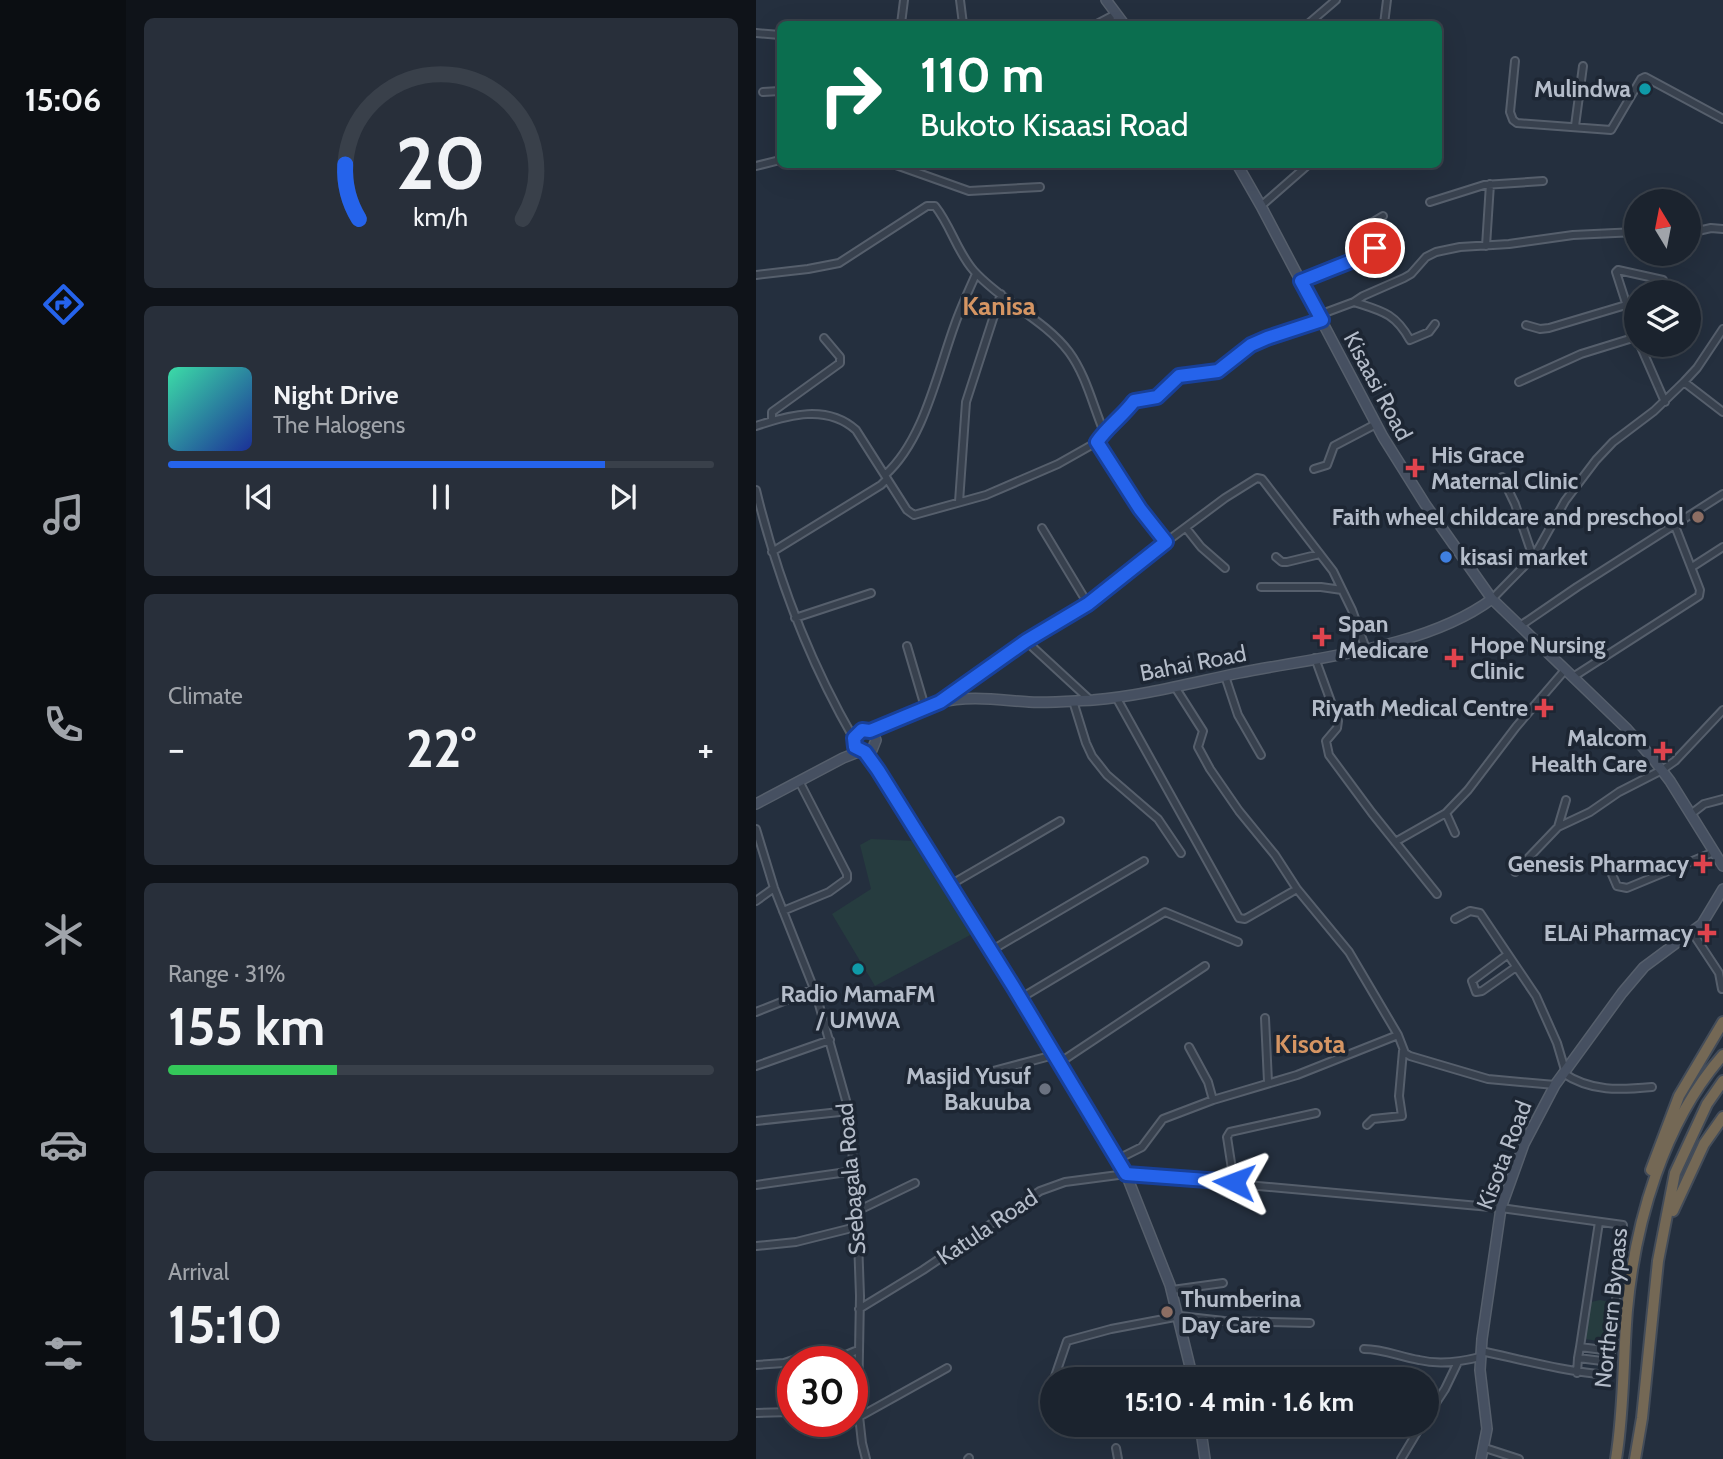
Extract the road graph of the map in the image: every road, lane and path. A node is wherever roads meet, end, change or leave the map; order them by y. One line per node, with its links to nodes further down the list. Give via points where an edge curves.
1 (904, 0): 7 (street)
2 (960, 0): 8 (street)
3 (1106, 0): 6 (main road)
4 (1336, 0): 11 (street)
5 (1387, 0): 12 (street)
6 (1116, 14): 9 (street); 10 (main road)
7 (901, 21)
8 (963, 21)
9 (1103, 21)
10 (1122, 21)
11 (1312, 21)
12 (1384, 21)
13 (756, 33): 14 (street)
14 (777, 35)
15 (1515, 61): 20 (street, via 1510,104 1513,120)
16 (1583, 66): 20 (street)
17 (777, 91): 18 (street)
18 (763, 92)
19 (1723, 119): 20 (street, via 1646,77 1611,130)
20 (1575, 126)
21 (777, 161): 22 (street)
22 (756, 166)
23 (904, 168): 28 (street, via 969,191)
24 (1239, 168): 30 (main road, Kisaasi Road)
25 (1304, 168): 30 (street)
26 (1543, 181): 27 (street)
27 (1490, 184): 29 (street); 35 (street)
28 (1041, 187)
29 (1430, 202)
30 (1261, 206): 39 (main road, Kisaasi Road)
31 (1383, 216): 39 (street, via 1368,225 1375,248)
32 (1723, 229): 33 (street)
33 (1701, 230)
34 (1624, 233): 35 (street)
35 (1486, 246): 42 (street, via 1436,252 1411,274)
36 (976, 274): 37 (street, via 937,208 930,205 839,263); 40 (street); 61 (street, via 914,438)
37 (756, 275)
38 (1663, 280): 41 (street, via 1617,271)
39 (1301, 281): 44 (main road, Kisaasi Road)
40 (1001, 294): 58 (street, via 1072,355); 65 (street, via 967,402)
41 (1624, 297)
42 (1354, 302): 44 (street); 45 (street, via 1388,313 1410,340 1429,332)
43 (1624, 306): 46 (street, via 1549,328)
44 (1321, 318): 56 (main road, Kisaasi Road); 58 (street, via 1251,345 1218,371 1179,376 1157,397 1134,401)
45 (1435, 324)
46 (1526, 325)
47 (1723, 330): 52 (street)
48 (824, 338): 55 (street, via 841,363 772,412)
49 (1624, 340): 51 (street)
50 (1645, 357): 53 (street)
51 (1518, 382)
52 (1684, 382): 53 (street); 54 (street)
53 (1665, 402): 74 (street, via 1596,460 1564,501)
54 (1723, 412)
55 (772, 421): 57 (street); 61 (street, via 820,414 839,419 856,430)
56 (1376, 424): 60 (street, via 1334,446 1326,465); 80 (main road, Kisaasi Road, via 1402,471)
57 (756, 426)
58 (1104, 432): 59 (street)
59 (1097, 442): 65 (street, via 1044,471); 69 (street)
60 (1314, 469)
61 (886, 477): 65 (street, via 914,515); 71 (street, via 881,485)
62 (1502, 477): 74 (street)
63 (756, 492): 71 (street)
64 (1723, 494): 66 (street)
65 (959, 502)
66 (1675, 526): 75 (street); 83 (street)
67 (1042, 528): 81 (street)
68 (1186, 528): 69 (street); 72 (street, via 1224,498 1260,478); 76 (street)
69 (1166, 542): 81 (street)
70 (1723, 547): 75 (street)
71 (772, 552): 82 (street)
72 (1320, 554): 73 (street, via 1287,562); 78 (street)
73 (1276, 557)
74 (1533, 557): 80 (street)
75 (1692, 567): 90 (street, via 1699,596)
76 (1225, 568)
77 (1261, 587): 78 (street)
78 (1342, 590): 86 (street)
79 (871, 593): 82 (street)
80 (1492, 599): 83 (main road, Kisaasi Road); 86 (main road, Bahai Road, via 1454,623)
81 (1088, 604): 84 (street)
82 (796, 618): 98 (street)
83 (1520, 626): 88 (main road, Kisaasi Road)
84 (1026, 641): 93 (street); 95 (street)
85 (906, 646): 96 (street)
86 (1366, 649): 87 (main road, Bahai Road)
87 (1315, 659): 89 (main road, Bahai Road); 116 (street, via 1338,721 1326,750)
88 (1565, 670): 90 (main road, Kisaasi Road); 110 (street)
89 (1225, 676): 91 (main road, Bahai Road); 103 (street, via 1238,715)
90 (1573, 677): 105 (main road, Kisaasi Road)
91 (1175, 687): 92 (main road, Bahai Road); 125 (street, via 1203,731 1198,747 1210,769)
92 (1116, 697): 93 (main road, Bahai Road); 125 (street, via 1239,918 1245,919)
93 (1090, 700): 94 (main road, Bahai Road)
94 (1073, 701): 95 (main road, Bahai Road); 118 (street, via 1092,757 1158,819)
95 (940, 702): 96 (main road, Bahai Road)
96 (925, 707): 99 (main road, Bahai Road)
97 (1723, 710): 105 (street)
98 (845, 719): 100 (street); 101 (street)
99 (893, 721): 100 (main road, Bahai Road); 102 (main road, Bahai Road)
100 (866, 731): 101 (main road, Bahai Road); 102 (main road)
101 (854, 741): 102 (main road); 104 (main road, Bahai Road)
102 (869, 748): 104 (main road, Bahai Road); 123 (main road)
103 (1261, 755)
104 (843, 758): 106 (main road, Bahai Road)
105 (1662, 770): 111 (main road, Kisaasi Road); 113 (street)
106 (799, 781): 109 (main road, Bahai Road); 129 (street, via 847,879 829,892)
107 (1723, 799): 111 (street, via 1704,804)
108 (1566, 800): 113 (street)
109 (756, 804)
110 (1446, 813): 115 (street); 116 (street)
111 (1691, 814): 117 (main road, Kisaasi Road)
112 (1060, 821): 123 (street)
113 (1558, 827): 122 (street)
114 (756, 828): 124 (street, Ssebagala Road)
115 (1455, 833)
116 (1395, 842): 127 (street)
117 (1714, 852): 119 (street, via 1626,888 1617,886); 121 (main road, Kisaasi Road)
118 (1181, 853)
119 (1605, 858)
120 (1144, 861): 133 (street)
121 (1723, 866)
122 (1515, 872)
123 (950, 885): 133 (main road)
124 (774, 888): 128 (street); 129 (street, Ssebagala Road)
125 (1297, 889): 143 (street, via 1349,952)
126 (1723, 889): 131 (main road, Kisota Road, via 1706,919)
127 (1437, 894)
128 (756, 901)
129 (783, 911): 137 (street, Ssebagala Road)
130 (1455, 919): 134 (street, via 1478,911)
131 (1692, 932): 138 (street, via 1719,973); 150 (main road, Kisota Road, via 1644,967)
132 (1238, 943): 139 (street, via 1165,912)
133 (992, 950): 139 (main road)
134 (1507, 955): 136 (street); 136 (street, via 1472,981 1476,992)
135 (1205, 966): 148 (street)
136 (1516, 967): 150 (street, via 1543,1010)
137 (814, 989): 140 (street); 144 (street, Ssebagala Road)
138 (1722, 989)
139 (1021, 998): 148 (main road)
140 (756, 1012)
141 (1265, 1018): 153 (street)
142 (1723, 1022): 172 (highway, via 1679,1096 1659,1145 1644,1190)
143 (1398, 1035): 146 (street); 153 (street)
144 (830, 1041): 149 (street); 157 (street, Ssebagala Road)
145 (1189, 1047): 156 (street)
146 (1403, 1049): 154 (street, via 1410,1056 1478,1076); 161 (street, via 1402,1116 1373,1119)
147 (1723, 1055): 172 (highway, Northern Bypass, via 1692,1098 1672,1138)
148 (1057, 1059): 151 (street); 162 (main road)
149 (756, 1066)
150 (1564, 1072): 154 (main road, Kisota Road); 155 (street, via 1576,1082 1606,1089)
151 (982, 1074)
152 (1723, 1081): 174 (highway, Northern Bypass, via 1707,1104 1675,1173)
153 (1268, 1082): 156 (street)
154 (1555, 1085): 168 (main road, Kisota Road, via 1528,1134)
155 (1652, 1087)
156 (1213, 1100): 162 (street, via 1163,1119 1142,1147)
157 (849, 1111): 160 (street); 163 (street, Ssebagala Road)
158 (1317, 1113): 165 (street, via 1230,1132)
159 (1723, 1117): 174 (highway, via 1676,1201)
160 (756, 1121)
161 (1367, 1125)
162 (1118, 1159): 164 (main road)
163 (854, 1171): 167 (street); 169 (street, Ssebagala Road)
164 (1126, 1174): 165 (street, Katula Road); 176 (main road); 177 (street, Katula Road, via 1071,1181 1040,1191)
165 (1234, 1182): 168 (street, Katula Road)
166 (915, 1183): 169 (street)
167 (756, 1185)
168 (1501, 1208): 170 (street, Katula Road); 184 (main road, Kisota Road)
169 (858, 1211): 171 (street, Ssebagala Road)
170 (1599, 1223): 181 (street); 183 (street, via 1623,1225)
171 (856, 1227): 173 (street, via 796,1242); 177 (street, Ssebagala Road)
172 (1639, 1228): 209 (highway, Northern Bypass, via 1627,1311)
173 (756, 1246)
174 (1658, 1261): 210 (highway, Northern Bypass)
175 (1223, 1283): 176 (street)
176 (1172, 1290): 178 (main road)
177 (859, 1310): 180 (street, Ssebagala Road)
178 (1180, 1316): 179 (street); 190 (street, via 1067,1341); 191 (main road)
179 (1310, 1323)
180 (858, 1346)
181 (1580, 1347): 183 (street); 185 (street)
182 (1364, 1349): 186 (street)
183 (1611, 1351): 187 (street)
184 (1480, 1354): 186 (street); 193 (street); 202 (main road, Kisota Road)
185 (1578, 1358): 187 (street); 193 (street)
186 (1458, 1362): 194 (street)
187 (1610, 1362): 193 (street, via 1609,1375)
188 (777, 1364): 189 (street)
189 (756, 1365)
190 (1057, 1367)
191 (1191, 1367)
192 (947, 1368): 196 (street)
193 (1577, 1373)
194 (1439, 1398)
195 (777, 1412): 197 (street)
196 (868, 1412)
197 (756, 1413)
198 (862, 1437): 203 (street, Ssebagala Road)
199 (1202, 1437): 205 (main road)
200 (1414, 1437): 206 (street)
201 (1116, 1448): 204 (street)
202 (1485, 1448): 207 (main road, Kisota Road); 208 (street)
203 (866, 1459)
204 (1118, 1459)
205 (1205, 1459)
206 (1401, 1459)
207 (1481, 1459)
208 (1519, 1459)
209 (1616, 1459)
210 (1635, 1459)

